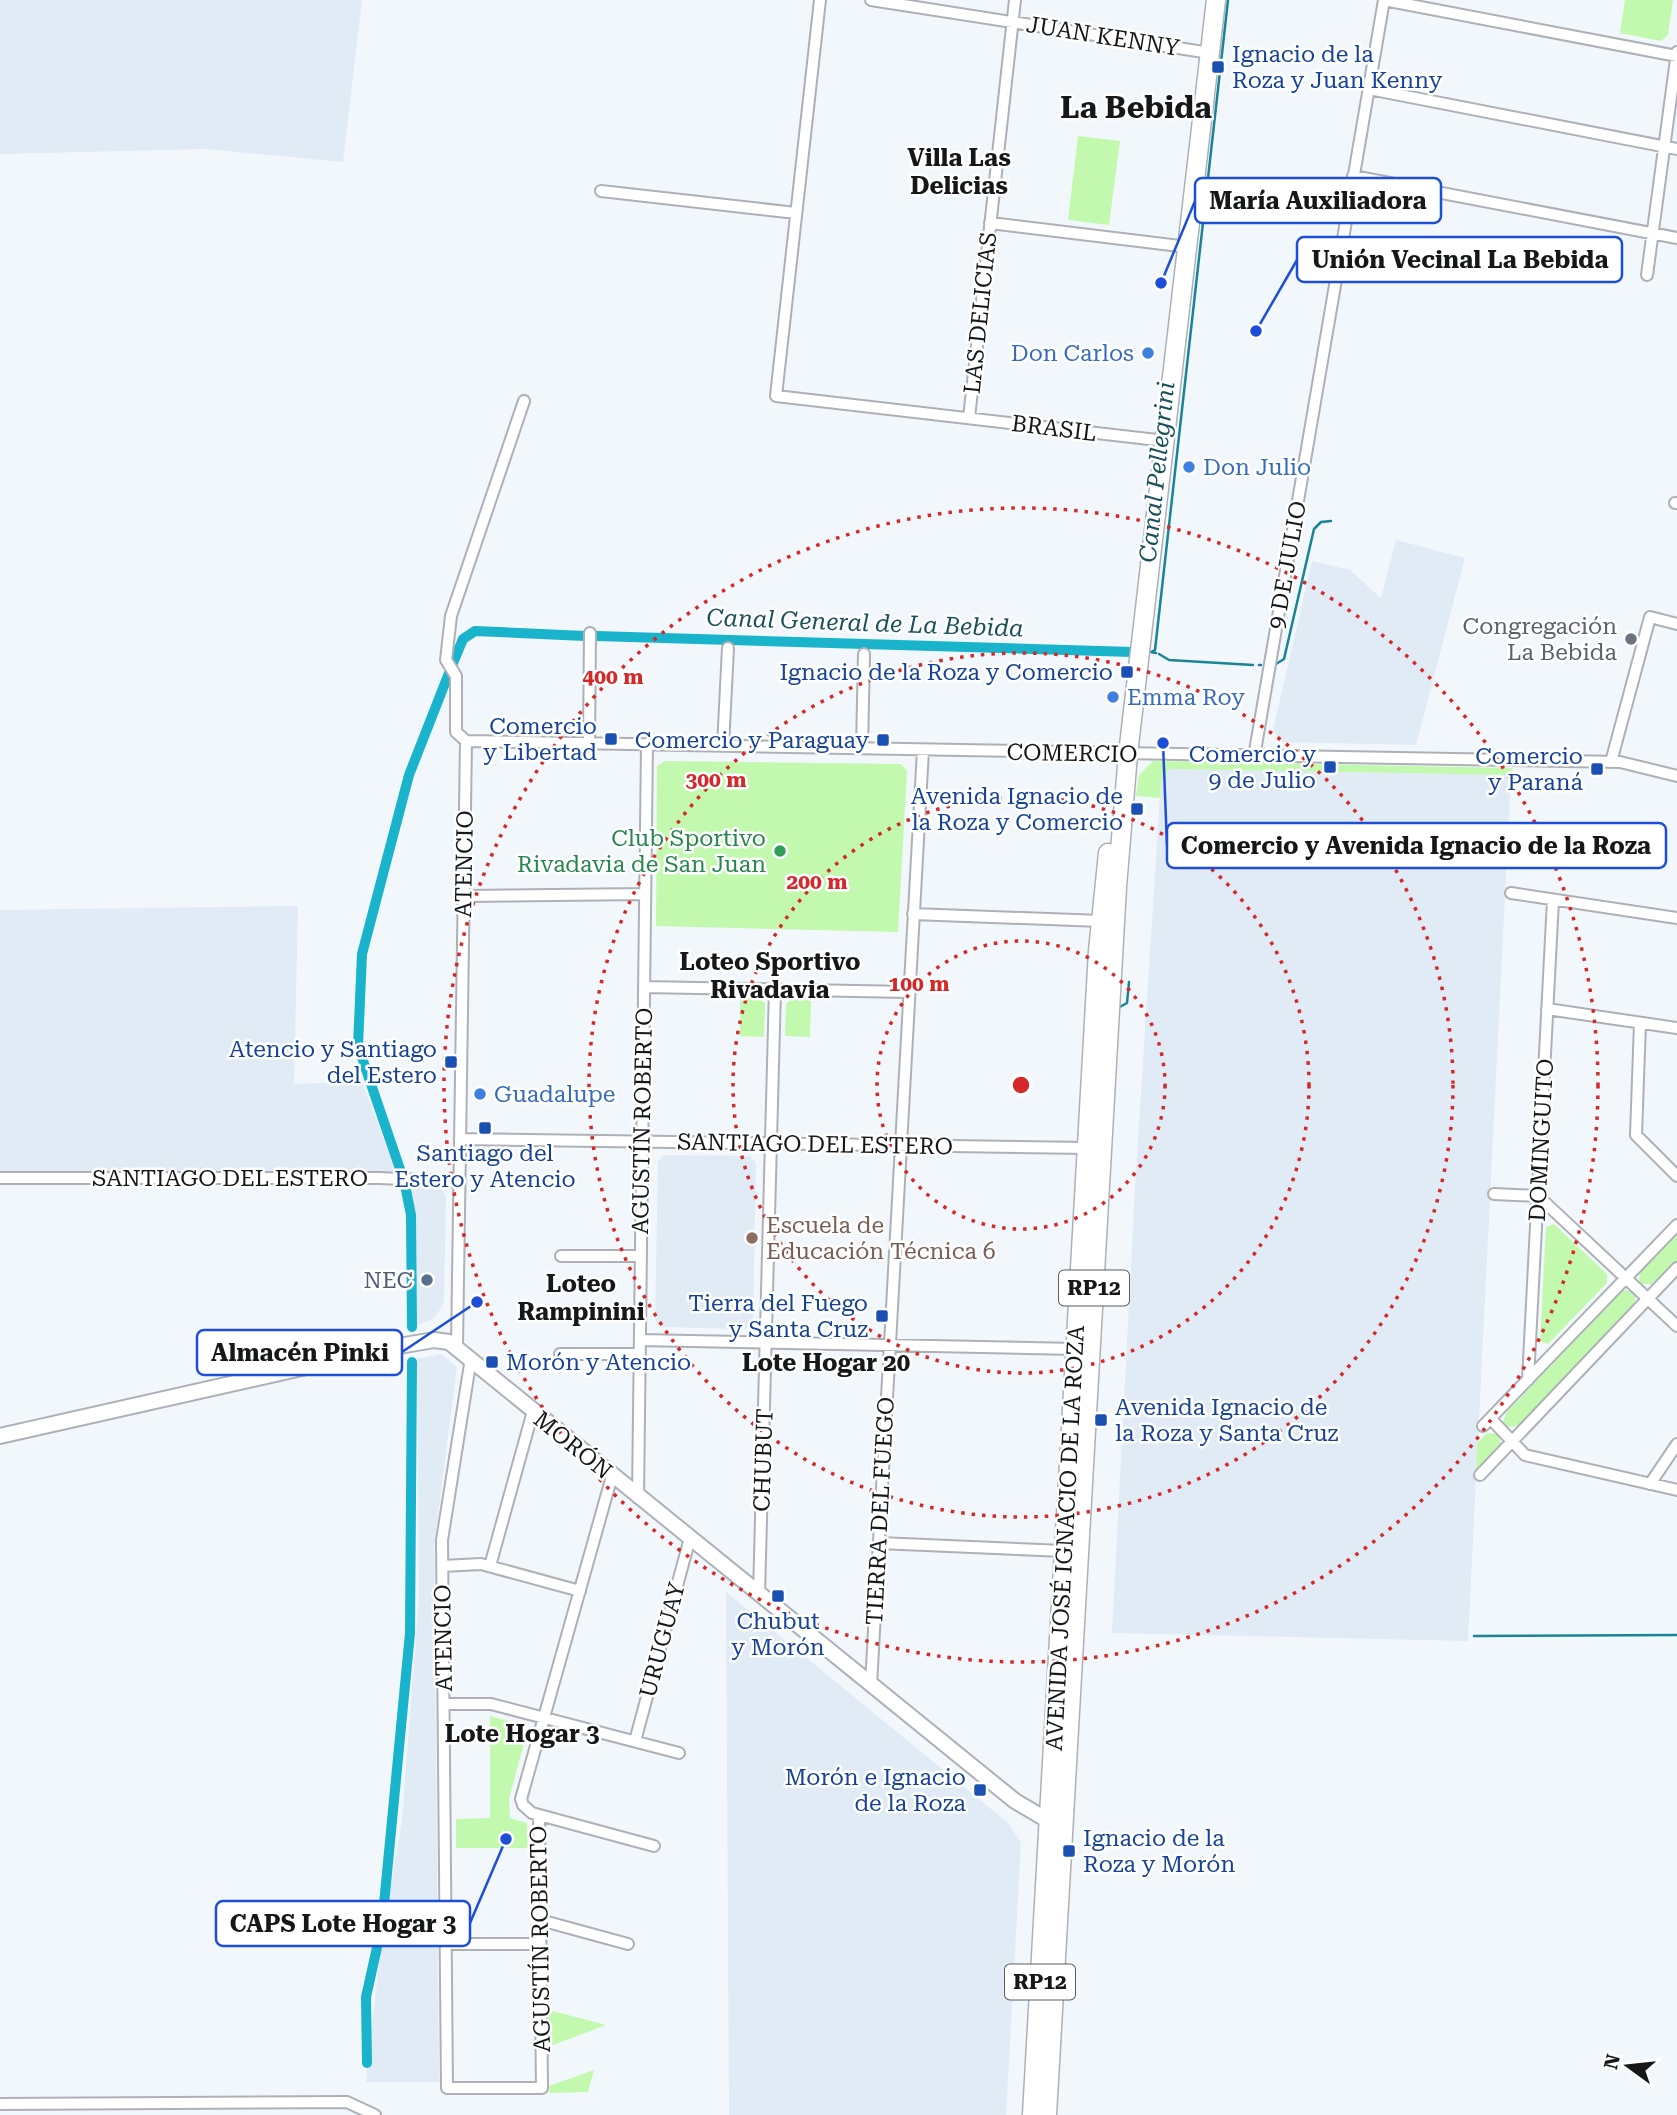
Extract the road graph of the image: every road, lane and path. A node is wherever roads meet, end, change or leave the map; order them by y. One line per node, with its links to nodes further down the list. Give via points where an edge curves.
1 (820, 0): 14 (street)
2 (871, 0): 6 (street, JUAN KENNY)
3 (1015, 0): 6 (street, LAS DELICIAS)
4 (1216, 0): 7 (main road, AVENIDA JOSÉ IGNACIO DE LA ROZA / RP12)
5 (1384, 0): 8 (street); 9 (street, 9 DE JULIO)
6 (1013, 22): 7 (street, JUAN KENNY); 15 (street, LAS DELICIAS)
7 (1210, 53): 18 (main road, AVENIDA JOSÉ IGNACIO DE LA ROZA / RP12)
8 (1677, 55): 10 (street)
9 (1368, 89): 10 (street); 12 (street, 9 DE JULIO)
10 (1665, 146): 11 (street); 16 (street)
11 (1677, 149)
12 (1353, 176): 16 (street); 34 (street, 9 DE JULIO)
13 (601, 191): 14 (street)
14 (796, 213): 21 (street, BRASIL, via 776,396)
15 (990, 223): 18 (street); 21 (street, LAS DELICIAS)
16 (1653, 233): 17 (street); 19 (street)
17 (1677, 238)
18 (1188, 247): 22 (main road, AVENIDA JOSÉ IGNACIO DE LA ROZA / RP12)
19 (1647, 275)
20 (524, 401): 27 (street, ATENCIO, via 451,616 446,660 456,676 456,732)
21 (968, 418): 22 (street, BRASIL)
22 (1166, 441): 33 (main road, AVENIDA JOSÉ IGNACIO DE LA ROZA / RP12)
23 (1677, 624): 35 (street, via 1650,617)
24 (590, 633): 28 (street)
25 (727, 648): 30 (street)
26 (864, 654): 31 (street)
27 (466, 741): 28 (street, COMERCIO); 39 (street, ATENCIO)
28 (589, 743): 29 (street, COMERCIO)
29 (647, 744): 30 (street, COMERCIO); 38 (street, AGUSTÍN ROBERTO)
30 (723, 746): 31 (street, COMERCIO)
31 (862, 748): 32 (street, COMERCIO)
32 (923, 750): 33 (street, COMERCIO); 41 (street, TIERRA DEL FUEGO)
33 (1128, 754): 34 (street, COMERCIO); 43 (main road, AVENIDA JOSÉ IGNACIO DE LA ROZA / RP12, via 1118,793); 98 (main road, AVENIDA JOSÉ IGNACIO DE LA ROZA / RP12)
34 (1254, 757): 35 (street, COMERCIO)
35 (1611, 762): 36 (street, COMERCIO)
36 (1677, 776)
37 (1511, 893): 40 (street)
38 (645, 894): 39 (street); 44 (street, AGUSTÍN ROBERTO)
39 (463, 896): 50 (street, ATENCIO)
40 (1553, 900): 42 (street); 47 (street, DOMINGUITO)
41 (914, 914): 43 (street); 46 (street, TIERRA DEL FUEGO)
42 (1677, 918)
43 (1101, 921): 54 (main road, AVENIDA JOSÉ IGNACIO DE LA ROZA / RP12)
44 (644, 987): 45 (street); 51 (street, AGUSTÍN ROBERTO)
45 (775, 989): 46 (street); 52 (street, CHUBUT)
46 (909, 992): 53 (street, TIERRA DEL FUEGO)
47 (1547, 1009): 48 (street); 59 (street, DOMINGUITO)
48 (1640, 1023): 49 (street); 55 (street, via 1636,1135)
49 (1677, 1028)
50 (460, 1139): 51 (street, SANTIAGO DEL ESTERO); 57 (street, ATENCIO)
51 (642, 1142): 52 (street, SANTIAGO DEL ESTERO); 62 (street, AGUSTÍN ROBERTO)
52 (772, 1143): 53 (street, SANTIAGO DEL ESTERO); 68 (street, CHUBUT)
53 (901, 1145): 54 (street, SANTIAGO DEL ESTERO); 69 (street, TIERRA DEL FUEGO)
54 (1087, 1148): 71 (main road, AVENIDA JOSÉ IGNACIO DE LA ROZA / RP12)
55 (1677, 1176)
56 (0, 1178): 57 (street, SANTIAGO DEL ESTERO)
57 (459, 1182): 70 (street, ATENCIO)
58 (1494, 1194): 59 (street)
59 (1538, 1196): 64 (street); 75 (street, DOMINGUITO)
60 (1677, 1225): 64 (street)
61 (562, 1256): 62 (street)
62 (641, 1256): 67 (street, AGUSTÍN ROBERTO)
63 (1677, 1268): 65 (street)
64 (1626, 1277): 65 (street); 75 (street)
65 (1648, 1298): 66 (street); 78 (street)
66 (1677, 1326)
67 (640, 1340): 68 (street); 73 (street, AGUSTÍN ROBERTO)
68 (766, 1343): 69 (street); 91 (street, CHUBUT)
69 (890, 1346): 71 (street); 86 (street, TIERRA DEL FUEGO)
70 (457, 1347): 74 (street, MORÓN); 77 (street, MORÓN, via 439,1339 399,1346)
71 (1076, 1349): 87 (main road, AVENIDA JOSÉ IGNACIO DE LA ROZA / RP12)
72 (560, 1353): 73 (street)
73 (640, 1354): 84 (street, AGUSTÍN ROBERTO)
74 (471, 1358): 76 (street, MORÓN); 88 (street, ATENCIO, via 442,1539)
75 (1528, 1380): 78 (street, via 1487,1423)
76 (533, 1411): 81 (street, MORÓN); 89 (street)
77 (0, 1436)
78 (1512, 1441): 80 (street); 82 (street, via 1525,1455)
79 (1677, 1444): 82 (street)
80 (1480, 1475)
81 (612, 1476): 84 (street, MORÓN); 90 (street, AGUSTÍN ROBERTO)
82 (1650, 1484): 83 (street)
83 (1677, 1490)
84 (638, 1498): 85 (street, MORÓN)
85 (690, 1538): 91 (street, MORÓN); 95 (street, URUGUAY)
86 (878, 1543): 87 (street); 92 (street, TIERRA DEL FUEGO)
87 (1064, 1551): 98 (main road, AVENIDA JOSÉ IGNACIO DE LA ROZA / RP12)
88 (442, 1566): 89 (street); 93 (street, ATENCIO)
89 (490, 1566): 90 (street)
90 (580, 1591): 94 (street, AGUSTÍN ROBERTO)
91 (759, 1595): 92 (street, MORÓN)
92 (871, 1685): 98 (street, MORÓN, via 1015,1801)
93 (444, 1704): 94 (street, via 491,1704); 101 (street, ATENCIO)
94 (543, 1717): 95 (street); 97 (street, AGUSTÍN ROBERTO, via 521,1799 528,1810)
95 (635, 1741): 96 (street)
96 (680, 1753)
97 (539, 1815): 99 (street); 100 (street, AGUSTÍN ROBERTO)
98 (1056, 1821): 107 (main road, AVENIDA JOSÉ IGNACIO DE LA ROZA / RP12); 108 (main road, AVENIDA JOSÉ IGNACIO DE LA ROZA / RP12)
99 (654, 1846)
100 (540, 1920): 102 (street, AGUSTÍN ROBERTO); 103 (street)
101 (446, 1944): 102 (street); 104 (street, ATENCIO, via 447,2088)
102 (540, 1944): 104 (street, AGUSTÍN ROBERTO)
103 (628, 1944)
104 (542, 2088)
105 (0, 2104): 106 (street, via 347,2102)
106 (374, 2115)
107 (1032, 2115)
108 (1047, 2115)

